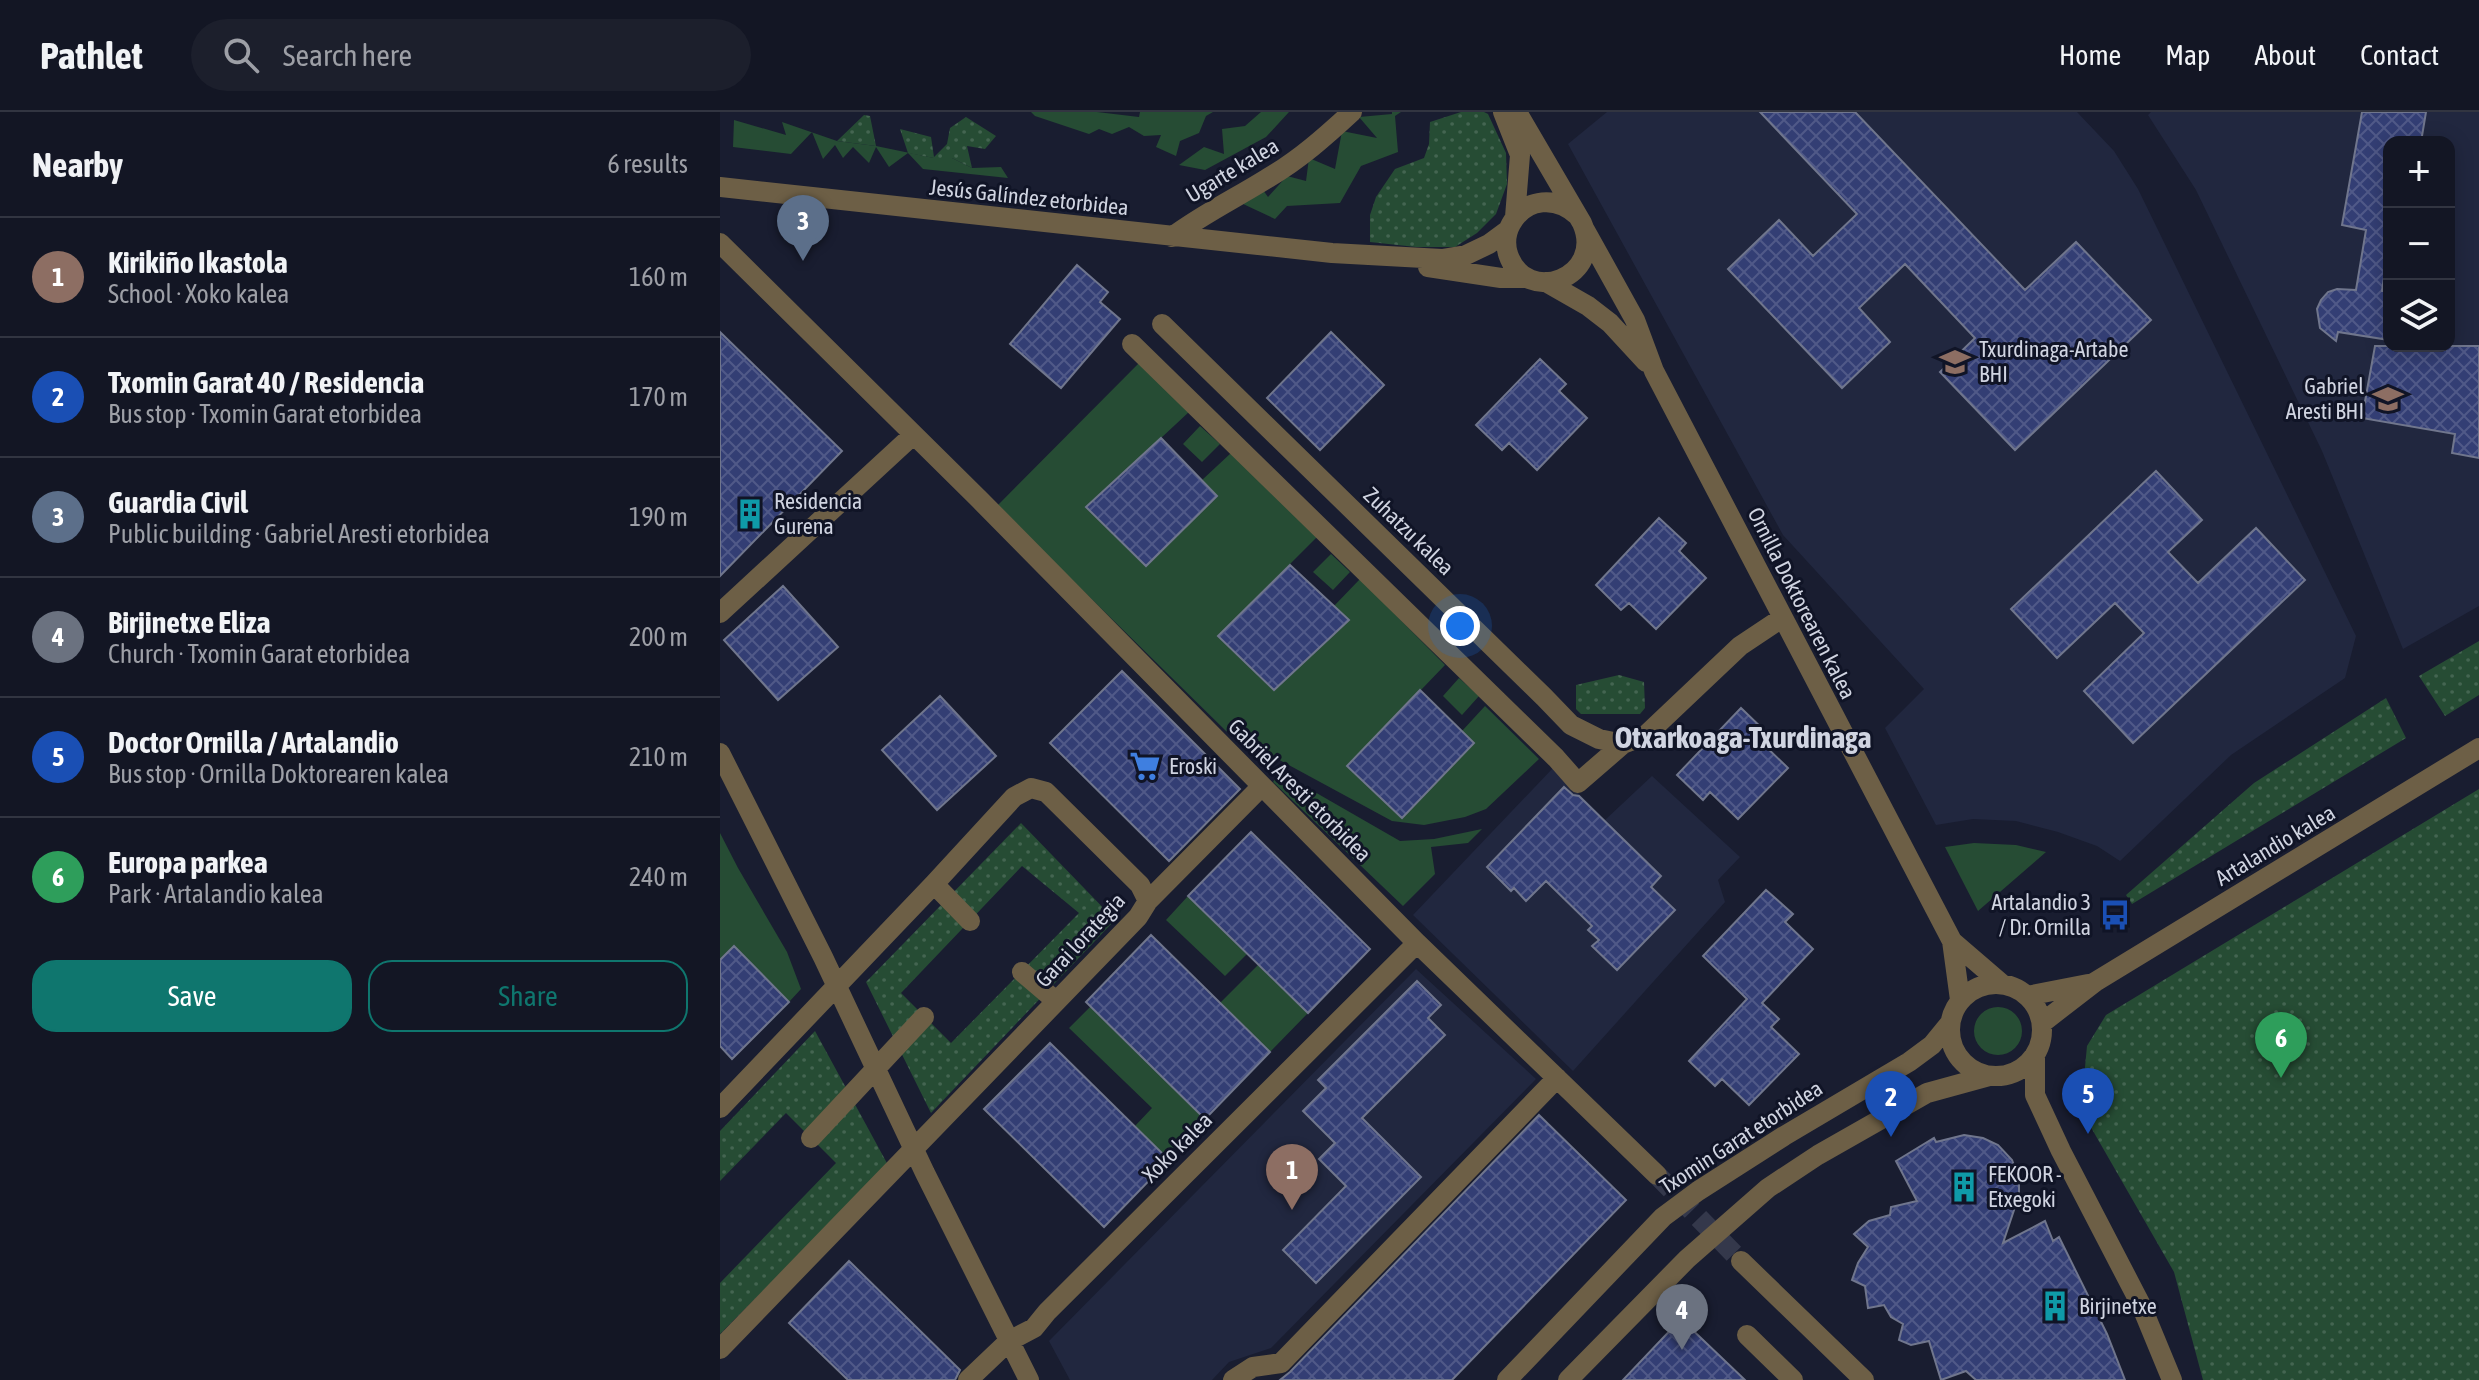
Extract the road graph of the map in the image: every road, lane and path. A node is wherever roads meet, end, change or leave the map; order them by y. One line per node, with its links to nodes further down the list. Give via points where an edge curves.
1 (1352, 112): 7 (street, Ugarte kalea, via 1271,177)
2 (1503, 112): 6 (street, via 1520,155)
3 (1517, 112): 5 (street, Ornilla Doktorearen kalea)
4 (720, 187): 7 (street, Jesús Galíndez etorbidea)
5 (1582, 223): 6 (street, via 1564,205 1546,201 1528,206); 10 (street, via 1587,241 1582,262 1567,277); 13 (street, Ornilla Doktorearen kalea, via 1635,320)
6 (1512, 224): 9 (street, Jesús Galíndez etorbidea, via 1489,244 1442,259); 10 (street, via 1509,257 1520,272)
7 (1172, 237): 9 (street, Jesús Galíndez etorbidea)
8 (720, 243): 14 (street, Gabriel Aresti etorbidea)
9 (1332, 253): 10 (street, Jesús Galíndez etorbidea)
10 (1536, 280): 13 (street, Ornilla Doktorearen kalea, via 1588,306)
11 (1162, 324): 17 (street, Zuhatzu kalea, via 1571,725)
12 (1132, 344): 17 (street, via 1578,783)
13 (1654, 371): 16 (street, Ornilla Doktorearen kalea)
14 (912, 436): 15 (street); 20 (street, Gabriel Aresti etorbidea)
15 (720, 613)
16 (1782, 618): 17 (street, via 1740,646 1646,735); 24 (street, Ornilla Doktorearen kalea)
17 (1623, 744)
18 (2479, 748): 27 (street, Artalandio kalea)
19 (720, 753): 29 (street)
20 (1262, 786): 22 (street); 25 (street, Gabriel Aresti etorbidea)
21 (934, 884): 22 (street, Garai lorategia, via 1014,797 1031,788 1046,792 1140,885); 23 (street); 29 (street, Garai lorategia)
22 (1148, 901): 32 (street, Garai lorategia)
23 (970, 921)
24 (1952, 941): 28 (street, Ornilla Doktorearen kalea); 31 (street, Ornilla Doktorearen kalea)
25 (1417, 943): 39 (street, Gabriel Aresti etorbidea); 47 (street, Xoko kalea, via 1034,1328)
26 (1022, 972): 32 (street)
27 (2095, 982): 30 (street, Artalandio kalea); 35 (street, Artalandio kalea)
28 (2002, 984): 30 (street); 31 (street, via 1980,986)
29 (836, 987): 37 (street); 41 (street, Garai lorategia)
30 (2027, 996): 35 (street)
31 (1960, 1000): 34 (street)
32 (1056, 1001): 43 (street, Garai lorategia)
33 (924, 1017): 37 (street)
34 (1950, 1023): 38 (street, via 1959,1058 1967,1067); 52 (street, Txomin Garat etorbidea, via 1909,1062 1771,1144 1663,1217)
35 (2042, 1023): 36 (street)
36 (2035, 1054): 38 (street, via 2019,1072); 40 (street)
37 (875, 1068): 42 (street); 43 (street)
38 (1994, 1076): 40 (street); 53 (street, via 1927,1093 1768,1188 1687,1259)
39 (1557, 1078): 44 (street, Gabriel Aresti etorbidea); 51 (street, via 1281,1363 1253,1367)
40 (2035, 1095): 56 (street, via 2141,1305)
41 (720, 1108)
42 (811, 1138)
43 (914, 1149): 47 (street); 48 (street, Garai lorategia)
44 (1657, 1175)
45 (1741, 1261): 55 (street)
46 (1747, 1335): 54 (street)
47 (1009, 1341): 49 (street, Xoko kalea); 50 (street)
48 (720, 1349)
49 (968, 1380)
50 (1029, 1380)
51 (1233, 1380)
52 (1507, 1380)
53 (1568, 1380)
54 (1793, 1380)
55 (1864, 1380)
56 (2172, 1380)

